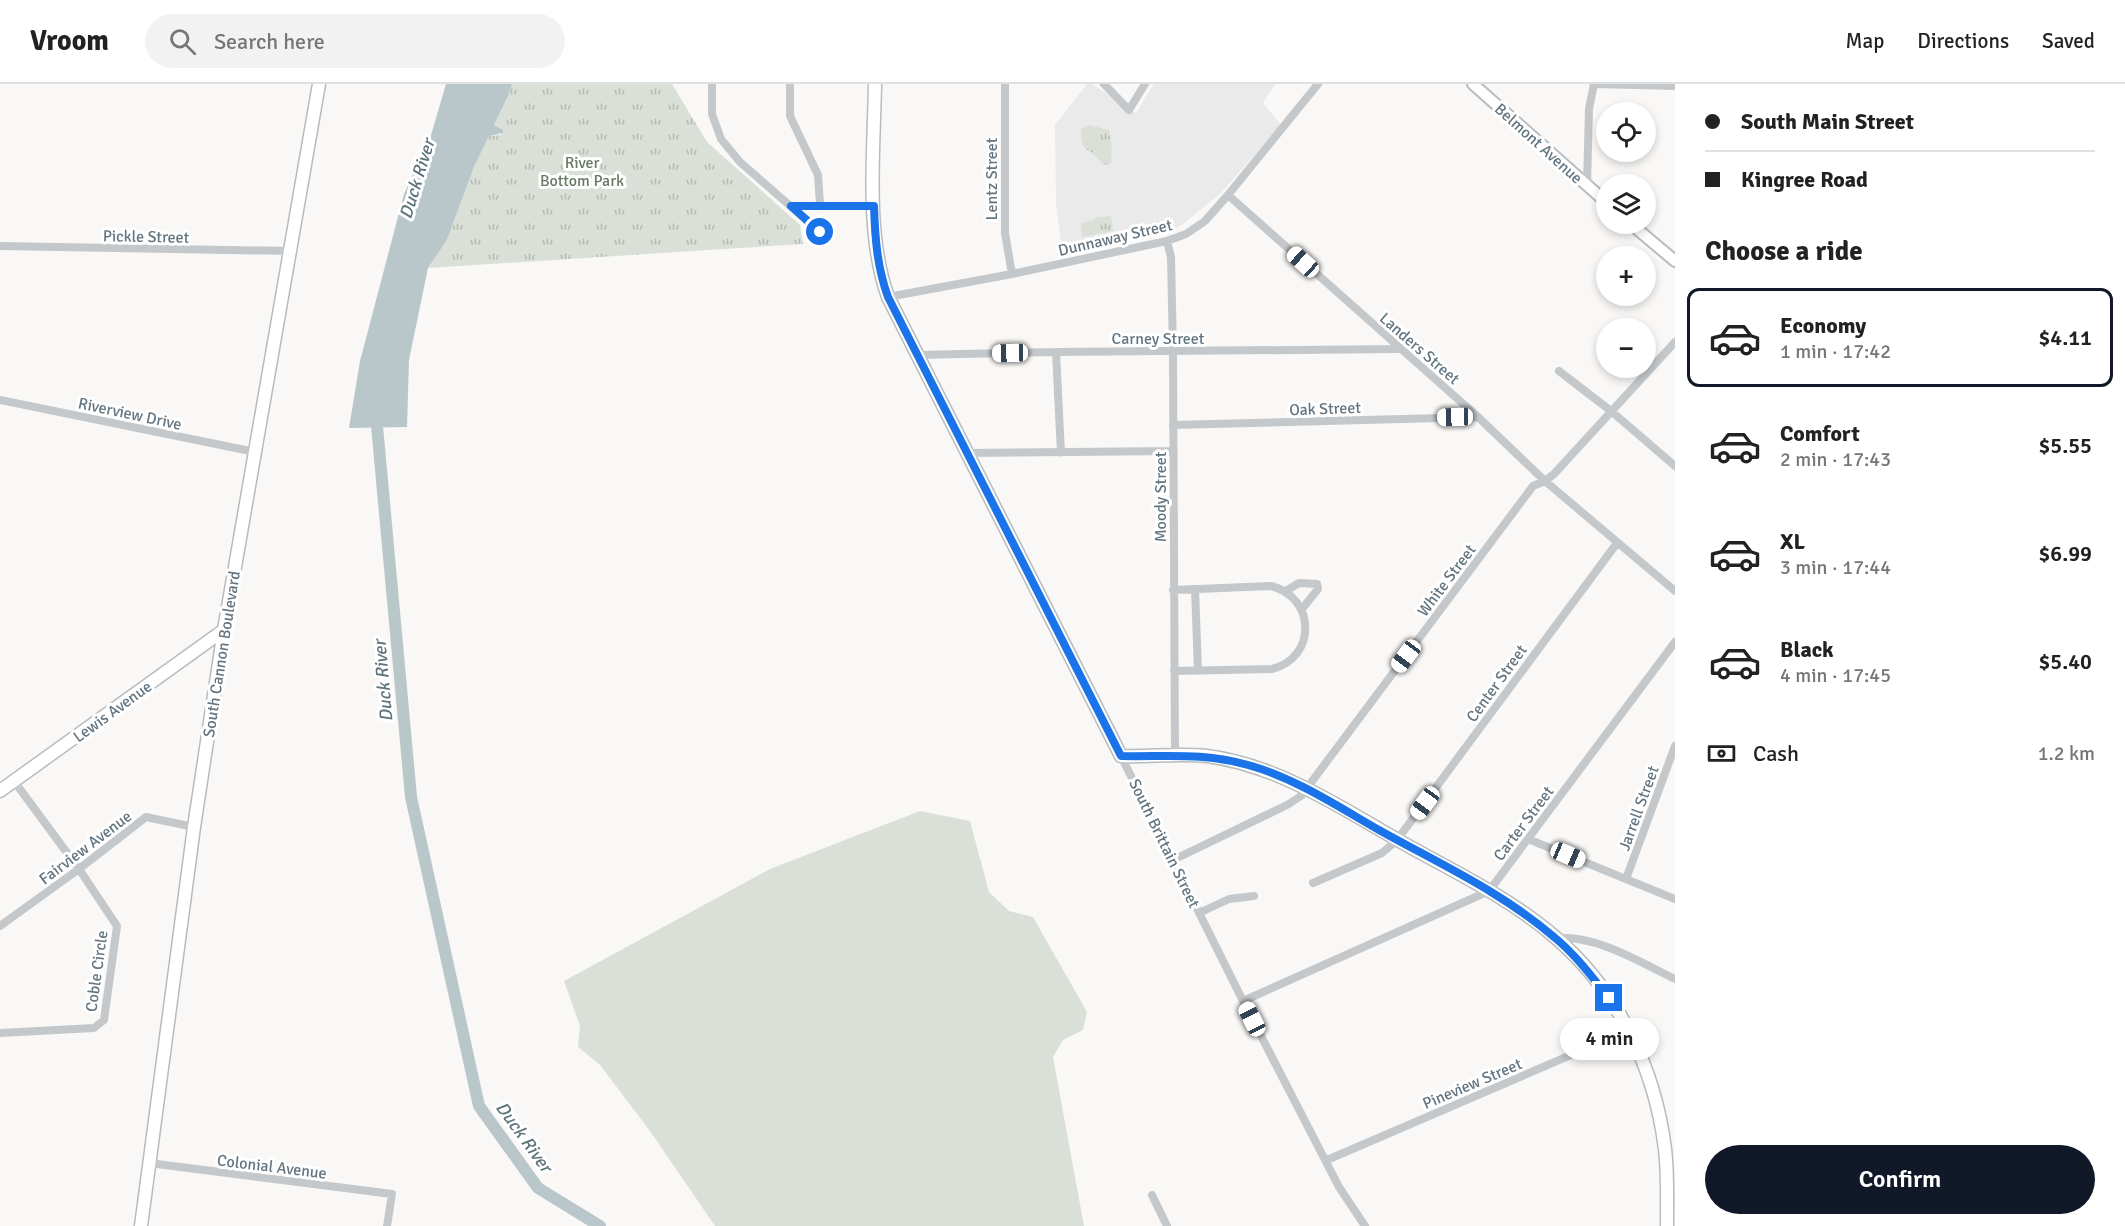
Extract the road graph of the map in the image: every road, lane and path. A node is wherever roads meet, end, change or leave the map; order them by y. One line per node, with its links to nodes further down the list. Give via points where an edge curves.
1 (319, 84): 22 (main road, South Cannon Boulevard)
2 (712, 84): 16 (street, via 712,114 721,139 740,162)
3 (790, 84): 15 (street, via 790,116 818,175)
4 (875, 84): 17 (main road, South Brittain Street)
5 (1005, 84): 24 (street, Lentz Street, via 1005,233)
6 (1104, 84): 7 (street, via 1129,110)
7 (1145, 84)
8 (1318, 84): 14 (street, Dunnaway Street)
9 (1473, 84): 12 (main road, Belmont Avenue)
10 (1594, 84): 11 (street); 12 (street, via 1589,109)
11 (1675, 86)
12 (1587, 185): 13 (main road, Belmont Avenue)
13 (1596, 193)
14 (1228, 195): 20 (street, Dunnaway Street, via 1195,228); 27 (street, Landers Street)
15 (820, 205): 16 (street); 17 (street)
16 (791, 206): 18 (street)
17 (874, 206): 25 (main road, South Brittain Street, via 877,256)
18 (820, 232)
19 (1644, 234): 23 (main road)
20 (1167, 241): 24 (street, Dunnaway Street); 29 (street, Moody Street, via 1171,257)
21 (0, 246): 22 (street, Pickle Street)
22 (291, 251): 37 (main road, South Cannon Boulevard)
23 (1675, 261)
24 (1012, 274): 25 (street, Dunnaway Street)
25 (888, 297): 30 (main road, South Brittain Street)
26 (1675, 342): 33 (street, White Street)
27 (1399, 348): 29 (street, Carney Street); 34 (street, Landers Street)
28 (1056, 352): 29 (street, Carney Street); 30 (street, Carney Street); 39 (street)
29 (1173, 352): 35 (street, Moody Street)
30 (917, 355): 38 (main road, South Brittain Street)
31 (1559, 371): 33 (street)
32 (0, 399): 37 (street, Riverview Drive)
33 (1611, 411): 40 (street); 41 (street, White Street)
34 (1478, 417): 35 (street, Oak Street); 41 (street, Landers Street)
35 (1173, 425): 36 (street, Moody Street)
36 (1173, 451): 39 (street); 44 (street, Moody Street)
37 (255, 452): 48 (main road, South Cannon Boulevard)
38 (966, 453): 39 (street); 54 (main road, South Brittain Street)
39 (1061, 453)
40 (1675, 466)
41 (1545, 481): 42 (street, Landers Street); 56 (street, White Street, via 1533,486)
42 (1617, 543): 46 (street, Landers Street); 60 (street, Center Street)
43 (1195, 589): 44 (street); 45 (street, via 1271,586); 51 (street)
44 (1173, 590): 50 (street, Moody Street)
45 (1286, 591): 47 (street); 47 (street, via 1299,583 1317,584 1318,589)
46 (1675, 591)
47 (1302, 609): 51 (street, via 1306,628 1302,647 1290,662 1272,669)
48 (224, 630): 55 (main road, Lewis Avenue); 58 (main road, South Cannon Boulevard)
49 (1675, 642): 59 (street, Carter Street)
50 (1174, 671): 51 (street); 53 (street, Moody Street)
51 (1198, 671)
52 (1675, 746): 63 (street, Jarrell Street)
53 (1175, 754): 54 (main road); 56 (main road, via 1246,765)
54 (1121, 756): 61 (street, South Brittain Street)
55 (14, 781): 57 (main road, Lewis Avenue); 62 (street, Coble Circle)
56 (1306, 789): 60 (main road); 61 (street, White Street, via 1287,805)
57 (0, 791)
58 (194, 827): 62 (street, Fairview Avenue, via 146,817); 76 (main road, South Cannon Boulevard)
59 (1528, 838): 63 (street); 65 (street, Carter Street)
60 (1397, 840): 64 (street, Center Street, via 1382,853); 65 (main road)
61 (1173, 860): 68 (street, South Brittain Street)
62 (79, 869): 69 (street, Fairview Avenue); 74 (street, Coble Circle, via 117,926 104,1020 94,1028)
63 (1626, 879): 67 (street)
64 (1313, 883)
65 (1489, 891): 70 (main road); 72 (street, Carter Street)
66 (1254, 896): 68 (street, via 1229,899)
67 (1675, 899)
68 (1199, 913): 72 (street, South Brittain Street)
69 (0, 926)
70 (1555, 938): 71 (street, via 1582,938); 73 (main road, via 1602,989)
71 (1675, 979)
72 (1243, 1001): 75 (street, South Brittain Street)
73 (1629, 1030): 75 (street, Pineview Street); 82 (main road, via 1658,1106 1665,1151)
74 (0, 1033)
75 (1327, 1160): 81 (street, South Brittain Street, via 1339,1187)
76 (149, 1163): 78 (main road, South Cannon Boulevard); 79 (street, Colonial Avenue, via 392,1194)
77 (1152, 1195): 80 (street)
78 (141, 1226)
79 (387, 1226)
80 (1167, 1226)
81 (1365, 1226)
82 (1667, 1226)

